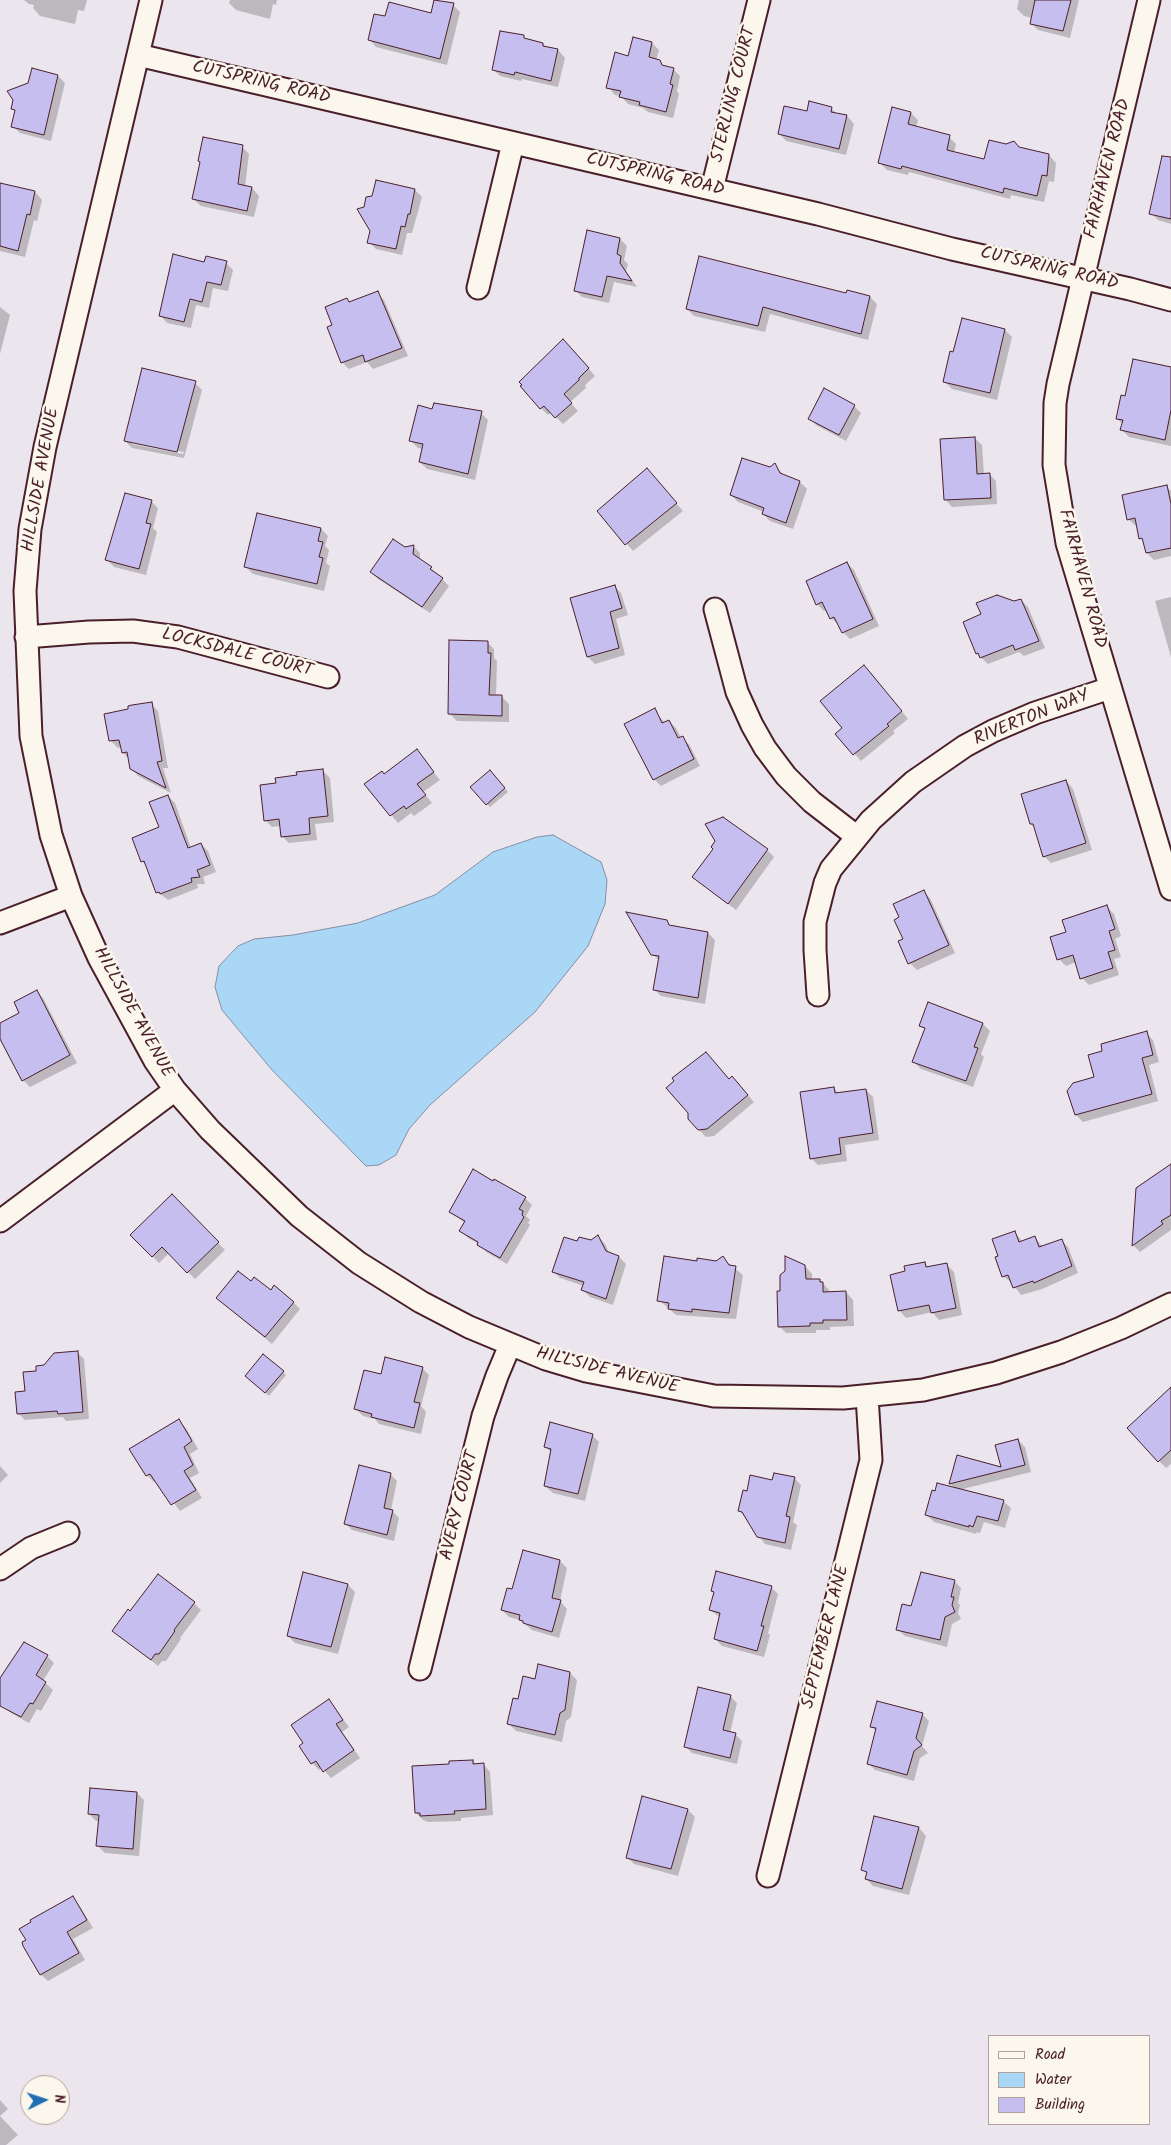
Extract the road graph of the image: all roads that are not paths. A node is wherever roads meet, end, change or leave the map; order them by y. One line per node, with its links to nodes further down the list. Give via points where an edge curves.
1 (151, 0): 4 (street, HILLSIDE AVENUE)
2 (759, 0): 6 (street, STERLING COURT)
3 (1149, 0): 7 (street, FAIRHAVEN ROAD)
4 (138, 55): 5 (street, CUTSPRING ROAD); 11 (street, HILLSIDE AVENUE, via 42,465 30,529 25,591)
5 (513, 143): 6 (street, CUTSPRING ROAD); 8 (street)
6 (712, 189): 7 (street, CUTSPRING ROAD)
7 (1083, 278): 9 (street, CUTSPRING ROAD); 13 (street, FAIRHAVEN ROAD, via 1055,403 1054,465 1067,543)
8 (478, 288)
9 (1171, 300)
10 (715, 609): 14 (street, via 737,692 764,748 812,802)
11 (26, 637): 12 (street, LOCKSDALE COURT, via 132,631 178,637); 16 (street, HILLSIDE AVENUE, via 31,736 51,835)
12 (328, 677)
13 (1110, 688): 14 (street, RIVERTON WAY, via 1035,713 965,746 913,782); 15 (street, FAIRHAVEN ROAD)
14 (856, 836): 18 (street, RIVERTON WAY, via 831,869 821,896 815,922)
15 (1171, 889)
16 (71, 896): 17 (street); 19 (street, HILLSIDE AVENUE, via 99,958 155,1061)
17 (0, 923)
18 (818, 995)
19 (175, 1090): 20 (street); 22 (street, HILLSIDE AVENUE, via 210,1130 299,1216 359,1264 421,1302)
20 (0, 1221)
21 (1171, 1304): 23 (street, HILLSIDE AVENUE, via 1062,1352 996,1373 923,1390)
22 (510, 1346): 23 (street, HILLSIDE AVENUE, via 586,1370 714,1396); 26 (street, AVERY COURT, via 483,1416)
23 (867, 1396): 27 (street, SEPTEMBER LANE, via 871,1460)
24 (68, 1532): 25 (street, via 30,1548)
25 (0, 1569)
26 (420, 1669)
27 (768, 1876)

